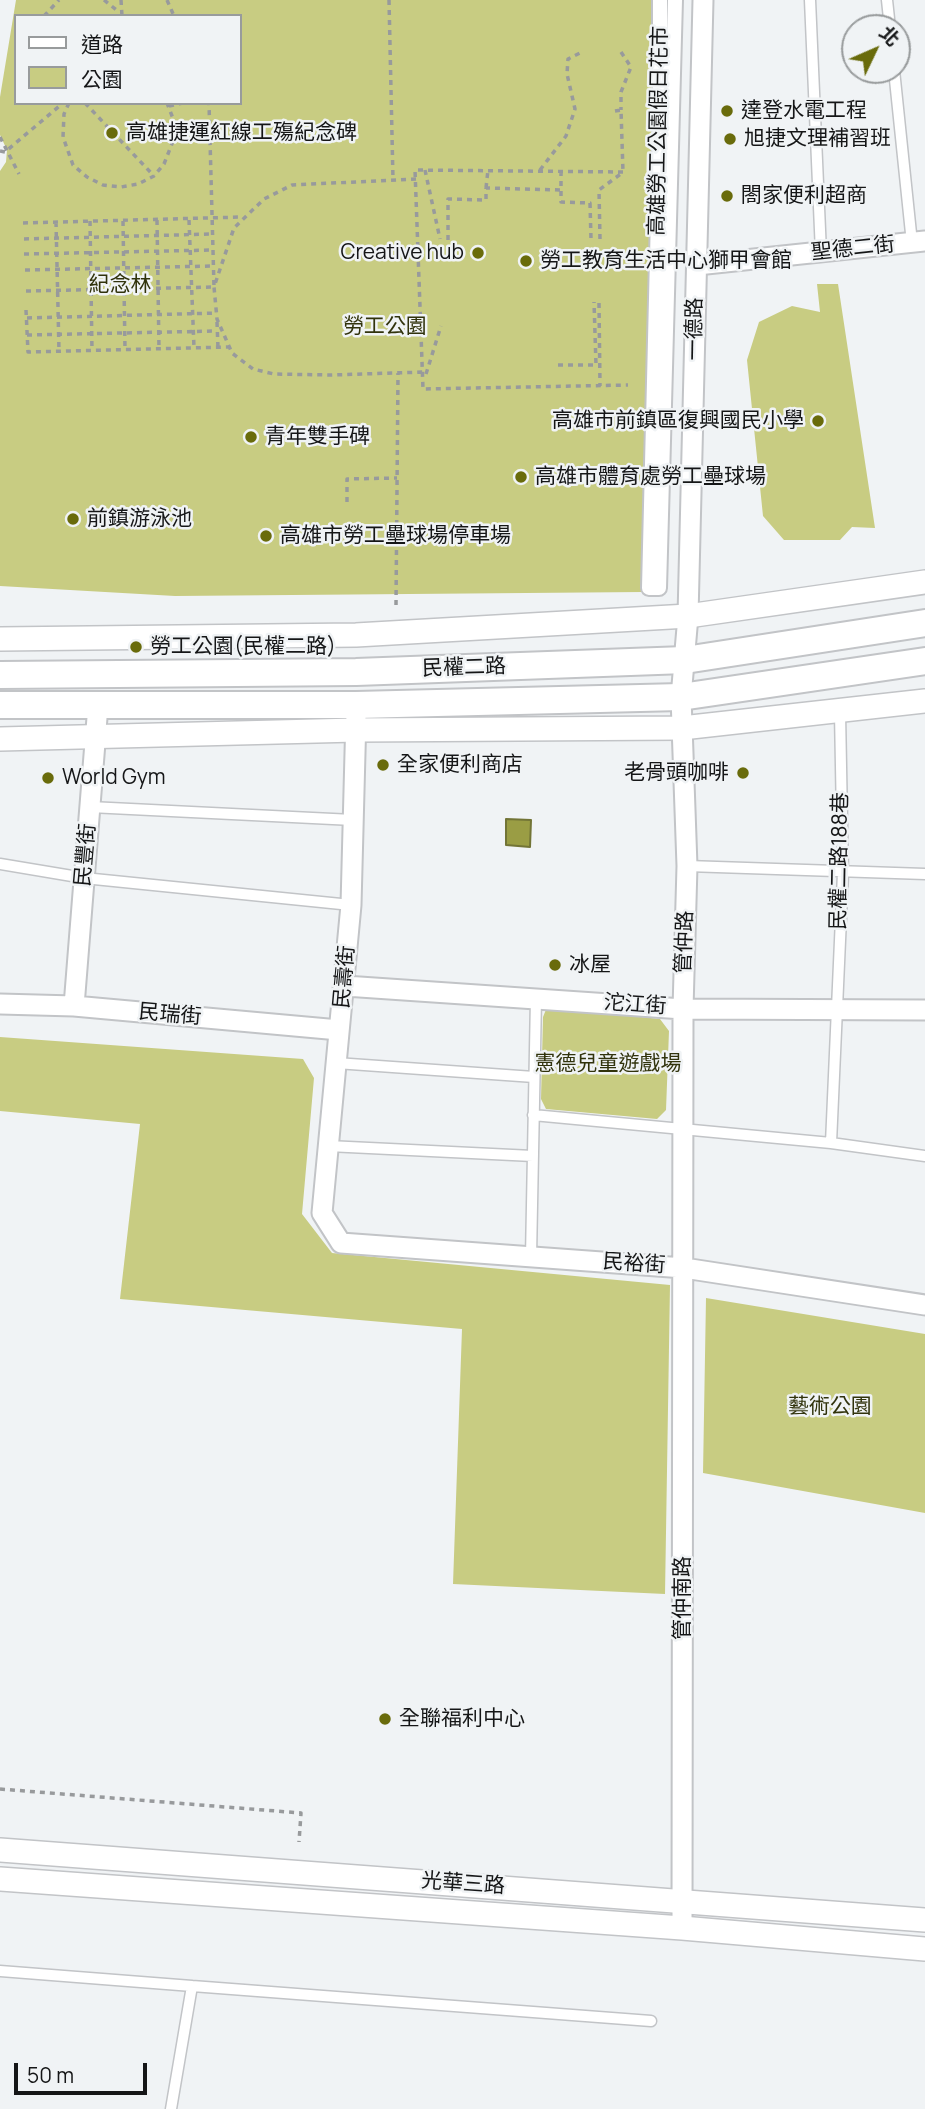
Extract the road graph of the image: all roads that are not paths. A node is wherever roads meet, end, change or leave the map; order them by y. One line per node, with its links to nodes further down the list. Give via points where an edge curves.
1 (660, 0): 2 (street, 高雄勞工公園假日花市, via 649,588 659,588)
2 (674, 0)
3 (704, 0): 8 (street, 一德路)
4 (810, 0): 7 (lane)
5 (896, 84): 6 (lane)
6 (918, 242): 7 (street, 聖德二街)
7 (821, 253): 8 (street, 聖德二街)
8 (696, 265): 10 (street, 一德路)
9 (925, 582): 10 (street, 民權二路)
10 (688, 616): 12 (street, 民權二路, via 356,635); 13 (street, 管仲路)
11 (925, 623): 13 (main road, 民權二路)
12 (0, 639)
13 (685, 660): 15 (main road, 民權二路, via 356,672); 16 (street, 管仲路)
14 (925, 661): 16 (main road, 民權二路)
15 (0, 675)
16 (681, 697): 21 (main road, 民權二路); 22 (street, 管仲路)
17 (925, 701): 20 (street, 民權二路)
18 (0, 705): 19 (main road, 民權二路)
19 (98, 705): 21 (main road, 民權二路); 23 (street, 民豐街)
20 (840, 713): 22 (street, 民權二路); 29 (lane, 民權二路188巷)
21 (356, 718): 22 (street, 民權二路); 23 (street, 民權二路); 26 (street, 民壽街)
22 (682, 728): 28 (street, 管仲路)
23 (95, 738): 24 (street, 民權二路); 25 (street, 民豐街)
24 (0, 739)
25 (90, 807): 26 (lane); 31 (street, 民豐街)
26 (354, 820): 32 (street, 民壽街)
27 (0, 864): 31 (lane)
28 (687, 866): 29 (lane); 38 (street, 管仲路)
29 (843, 873): 30 (lane); 37 (lane, 民權二路188巷)
30 (925, 874)
31 (84, 878): 32 (lane); 36 (street, 民豐街)
32 (351, 905): 33 (street, 民壽街)
33 (345, 986): 34 (street, 沱江街); 40 (street, 民壽街)
34 (536, 998): 38 (street, 沱江街); 42 (lane)
35 (0, 1004): 36 (street, 民瑞街)
36 (74, 1006): 40 (street, 民瑞街)
37 (835, 1008): 38 (street, 沱江街); 39 (street, 沱江街); 45 (lane, 民權二路188巷)
38 (683, 1009): 44 (street, 管仲路)
39 (925, 1010)
40 (339, 1030): 41 (street, 民壽街)
41 (335, 1063): 42 (lane); 46 (street, 民壽街)
42 (534, 1077): 43 (lane)
43 (533, 1115): 44 (lane); 47 (lane)
44 (684, 1131): 45 (lane); 51 (street, 管仲路)
45 (831, 1143): 48 (lane)
46 (328, 1146): 47 (lane); 49 (street, 民壽街, via 322,1213)
47 (533, 1156): 50 (lane)
48 (925, 1156)
49 (341, 1243): 50 (street, 民裕街)
50 (530, 1256): 51 (street, 民裕街)
51 (684, 1268): 52 (street, 民裕街); 55 (street, 管仲南路)
52 (925, 1305)
53 (0, 1850): 55 (street, 光華三路)
54 (0, 1879): 57 (street, 光華三路)
55 (682, 1900): 56 (street, 光華三路); 57 (street, 管仲南路)
56 (925, 1920)
57 (682, 1928): 58 (street, 光華三路)
58 (925, 1949)
59 (0, 1971): 60 (lane)
60 (192, 1986): 61 (lane); 62 (lane)
61 (651, 2021)
62 (171, 2109)

